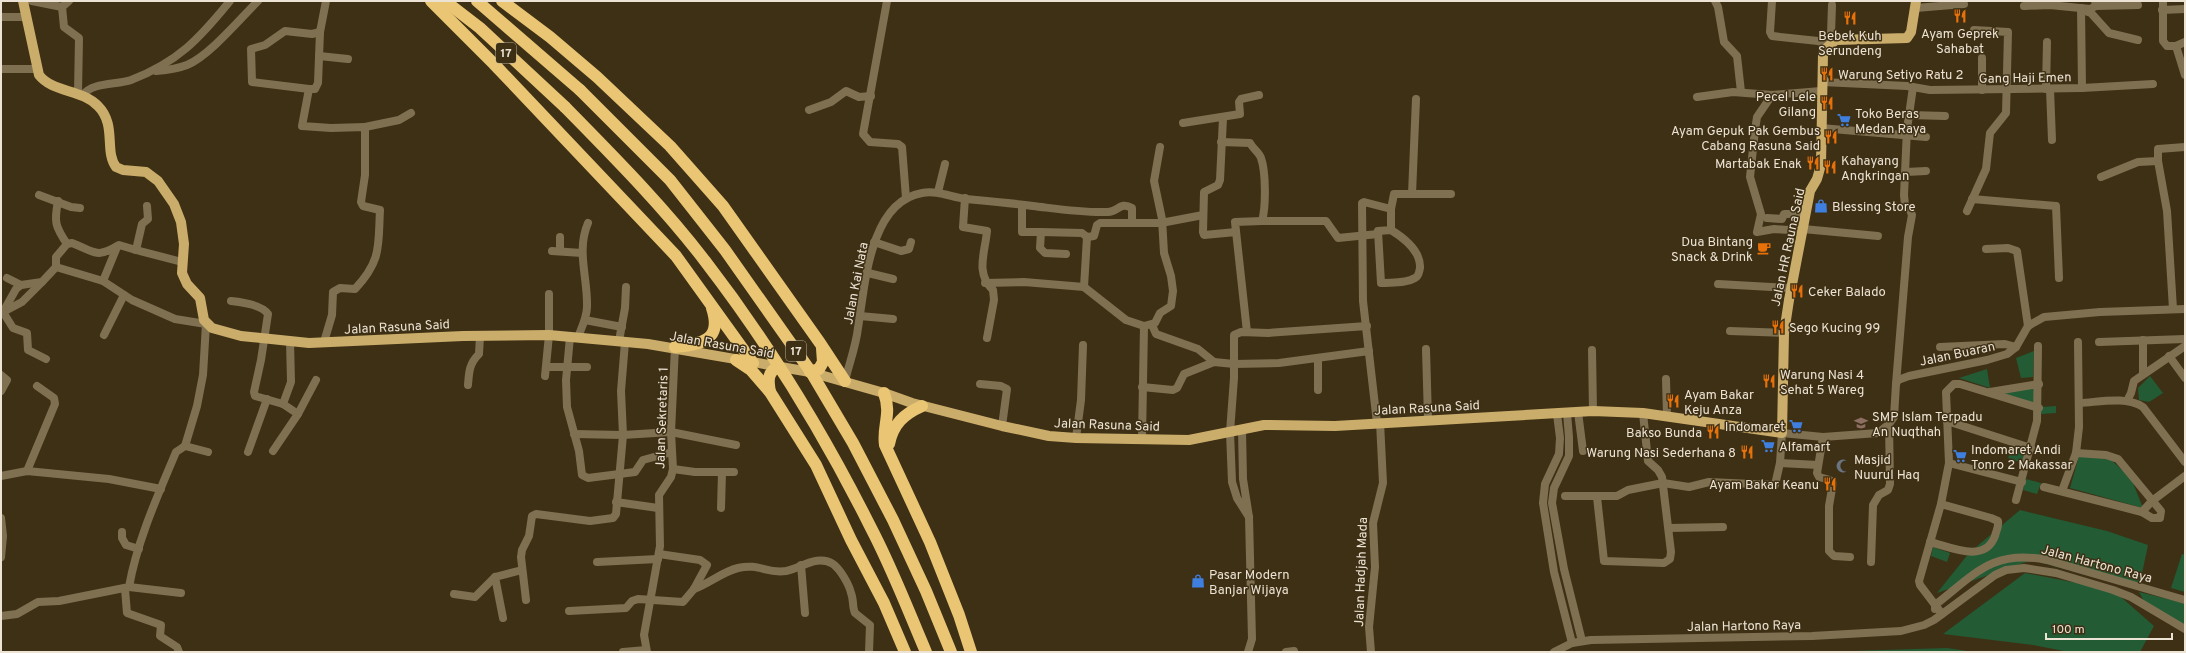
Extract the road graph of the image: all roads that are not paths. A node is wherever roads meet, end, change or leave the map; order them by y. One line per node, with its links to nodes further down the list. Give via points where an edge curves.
1 (23, 1): 24 (main road)
2 (32, 1): 21 (street)
3 (69, 1): 21 (street)
4 (230, 1): 38 (street, via 207,30 186,50)
5 (258, 1): 38 (street, via 203,55 188,65)
6 (326, 1): 27 (street)
7 (431, 1): 128 (highway, via 676,256)
8 (445, 1): 298 (highway, 17, bridge, via 480,28 565,107 652,198 705,260 749,320 832,452 872,529)
9 (477, 1): 299 (highway, 17, bridge, via 580,90 670,180 725,250 812,372 853,443 894,520)
10 (502, 1): 156 (highway, via 550,37 670,146 723,206)
11 (887, 1): 52 (street)
12 (1715, 1): 48 (street, via 1724,42 1737,56)
13 (1772, 1): 29 (street, via 1772,36)
14 (1916, 4): 15 (street); 29 (main road, via 1911,32 1907,38)
15 (1964, 4)
16 (2095, 4): 18 (street); 22 (street, via 2090,9)
17 (1832, 5): 29 (street)
18 (2138, 5)
19 (2162, 5): 23 (street); 32 (street, via 2164,44)
20 (2024, 6): 22 (street)
21 (62, 7): 49 (street, via 64,27 79,38 76,42)
22 (2079, 7): 28 (street, via 2091,14 2109,33); 44 (street, Gang Haji Emen)
23 (2185, 9)
24 (27, 17): 25 (street); 37 (main road)
25 (1, 18)
26 (1974, 30): 45 (street, via 2008,32)
27 (320, 32): 33 (street); 43 (street, via 312,34 285,31 265,45 251,49 251,81)
28 (2138, 40)
29 (1832, 42): 41 (main road, Jalan HR Rauna Said, via 1824,54)
30 (2047, 42): 46 (street)
31 (2185, 42): 32 (street)
32 (2176, 46): 39 (street)
33 (319, 56): 35 (street); 43 (street, via 318,83 315,89)
34 (1982, 58): 47 (street)
35 (348, 59)
36 (1, 69): 37 (street)
37 (37, 69): 49 (main road, via 42,80)
38 (148, 72): 49 (street, via 131,80 90,88)
39 (2185, 75)
40 (2153, 84): 44 (street)
41 (1821, 86): 42 (street, Gang Haji Emen); 51 (street, Gang Haji Emen); 62 (main road, Jalan HR Rauna Said)
42 (1910, 87): 47 (street, Gang Haji Emen, via 1930,90); 57 (street)
43 (309, 88): 61 (street, via 302,126)
44 (2082, 88): 46 (street, Gang Haji Emen)
45 (2007, 89): 46 (street, Gang Haji Emen); 47 (street, Gang Haji Emen); 80 (street, via 2006,113 1990,133 1986,169)
46 (2048, 89): 65 (street)
47 (1982, 90)
48 (1741, 92): 51 (street, Gang Haji Emen); 53 (street, Gang Haji Emen)
49 (80, 94): 111 (main road, via 100,107 107,120 112,160 116,167 151,174 174,204 183,234)
50 (1259, 95): 59 (street, via 1241,99 1240,114)
51 (1772, 95): 95 (street, via 1757,117 1750,177 1761,214 1757,232 1774,229)
52 (871, 96): 55 (street, via 859,97 846,91 831,102); 78 (street, via 863,134 870,142 898,144 902,147)
53 (1697, 97)
54 (1416, 99): 75 (street)
55 (809, 110)
56 (411, 113): 61 (street, via 399,120)
57 (1910, 115): 58 (street); 63 (street)
58 (1945, 116)
59 (1223, 118): 60 (street); 66 (street)
60 (1183, 123)
61 (365, 126): 153 (street, via 365,175 361,202 363,206 380,210 378,253 363,280 355,288 340,288 333,292 332,315)
62 (1821, 128): 63 (street); 87 (main road, Jalan HR Rauna Said, via 1821,165 1810,191)
63 (1907, 136): 64 (street); 72 (street)
64 (1926, 137)
65 (2052, 140)
66 (1221, 142): 88 (street, via 1220,180 1218,185 1204,192); 90 (street, via 1250,143 1259,153 1263,165)
67 (1160, 147): 93 (street, via 1154,181)
68 (2185, 147): 69 (street, via 2158,148)
69 (2158, 161): 73 (street, via 2138,162); 129 (street, via 2167,211)
70 (945, 164): 74 (street)
71 (1926, 171): 72 (street)
72 (1906, 172): 186 (street, via 1905,205 1910,210 1912,220 1908,237)
73 (2101, 177)
74 (938, 192): 78 (street); 79 (street)
75 (1412, 194): 76 (street); 85 (street, via 1394,194)
76 (1451, 194)
77 (39, 196): 81 (street)
78 (906, 198): 103 (street, Jalan Kai Nata, via 892,209)
79 (965, 198): 82 (street); 119 (street, via 963,227 987,231 985,252 981,261)
80 (1972, 199): 86 (street); 115 (street, via 2056,206)
81 (58, 201): 84 (street); 105 (street, via 54,220)
82 (1022, 205): 92 (street, via 1096,212 1111,212 1119,206 1130,207 1133,212); 96 (street, via 1022,232)
83 (147, 206): 108 (street, via 148,218 142,224)
84 (80, 208)
85 (1391, 209): 94 (street); 101 (street, Jalan Hadjah Mada, via 1362,202)
86 (1967, 211)
87 (1806, 214): 89 (street, via 1784,214 1782,219); 95 (main road, Jalan HR Rauna Said)
88 (1203, 215): 93 (street); 97 (street, via 1204,235)
89 (1767, 218)
90 (1262, 221): 97 (street, via 1236,221); 101 (street, via 1326,221 1338,238)
91 (588, 223): 109 (street)
92 (1132, 223): 93 (street); 100 (street, via 1099,223 1095,235)
93 (1161, 223): 136 (street, via 1164,253 1171,276 1172,303 1160,313 1157,321)
94 (1391, 230): 98 (street, via 1379,230); 98 (street, via 1414,249 1420,263 1416,278 1404,282 1381,283)
95 (1803, 230): 99 (street); 124 (main road, Jalan HR Rauna Said)
96 (1041, 232): 100 (street, via 1082,233); 110 (street, via 1040,248 1043,252)
97 (1236, 232): 141 (street)
98 (1378, 234): 101 (street)
99 (1878, 236)
100 (1087, 237): 123 (street)
101 (1363, 237): 137 (street, Jalan Hadjah Mada, via 1363,300)
102 (560, 238): 109 (street, via 556,250)
103 (874, 242): 104 (street, via 903,251 909,249); 113 (street, Jalan Kai Nata)
104 (912, 242)
105 (67, 244): 106 (street, via 72,243 99,254 104,254); 112 (street, via 56,257)
106 (118, 245): 108 (street); 117 (street)
107 (1986, 248): 138 (street, via 2008,248 2016,251)
108 (136, 250): 111 (street)
109 (582, 253): 134 (street, via 587,300)
110 (1066, 254)
111 (182, 262): 135 (main road, via 183,276 200,298)
112 (56, 267): 117 (street); 118 (street)
113 (868, 273): 116 (street); 132 (street, Jalan Kai Nata)
114 (7, 278): 121 (street)
115 (2059, 278)
116 (893, 279)
117 (103, 281): 126 (street)
118 (42, 282): 121 (street); 131 (street, via 22,302)
119 (985, 282): 123 (street); 148 (street, via 993,290 994,300)
120 (1718, 284): 124 (street)
121 (21, 285): 131 (street)
122 (626, 287): 139 (street)
123 (1084, 287): 136 (street, via 1126,320)
124 (1791, 288): 142 (main road, Jalan HR Rauna Said)
125 (549, 294): 144 (street)
126 (124, 295): 135 (street, via 175,319); 143 (street)
127 (231, 301): 147 (street, via 245,303 267,312)
128 (710, 301): 160 (highway, via 716,321 713,333 698,345); 171 (highway)
129 (2174, 309): 130 (street); 138 (street, via 2064,315 2038,319)
130 (2185, 309)
131 (2, 312): 168 (street, via 13,328 27,333 28,350)
132 (860, 316): 133 (street); 184 (street, Jalan Kai Nata)
133 (893, 319)
134 (585, 320): 139 (street); 146 (street)
135 (206, 324): 147 (main road, Jalan Rasuna Said, via 220,331); 223 (street, via 197,406)
136 (1148, 326): 170 (street, via 1156,334 1198,349); 190 (street)
137 (1367, 326): 141 (street, via 1268,333); 165 (street, Jalan Hadjah Mada)
138 (2028, 326): 162 (street)
139 (622, 327): 152 (street)
140 (1730, 331): 142 (street)
141 (1247, 332): 172 (street, via 1239,332 1233,337)
142 (1784, 333): 216 (main road, Jalan HR Rauna Said)
143 (104, 335)
144 (549, 335): 145 (main road, Jalan Rasuna Said); 146 (main road, Jalan Rasuna Said); 174 (street)
145 (480, 336): 153 (main road, Jalan Rasuna Said); 188 (street, via 479,354 472,361)
146 (574, 337): 152 (main road, Jalan Rasuna Said); 173 (street)
147 (263, 338): 151 (main road, Jalan Rasuna Said); 196 (street, via 254,392 257,397)
148 (986, 338)
149 (2185, 339): 150 (street)
150 (2143, 340): 155 (street); 178 (street)
151 (290, 341): 153 (main road, Jalan Rasuna Said); 199 (street, via 291,382)
152 (622, 341): 160 (main road, Jalan Rasuna Said); 218 (street, via 621,391)
153 (324, 342)
154 (2078, 342): 198 (street)
155 (2099, 342)
156 (820, 343): 177 (highway, via 824,355 823,362 819,369); 184 (highway)
157 (1083, 345): 220 (street, via 1081,400)
158 (2038, 346): 187 (street)
159 (2185, 346): 166 (street)
160 (675, 347): 169 (main road, Jalan Rasuna Said); 214 (street, Jalan Sekretaris 1)
161 (1940, 347): 162 (street, via 2005,344)
162 (2016, 347): 186 (street, Jalan Buaran, via 1996,358 1909,376 1898,380)
163 (1426, 349): 208 (street)
164 (1592, 350): 202 (street)
165 (1369, 351): 167 (street); 210 (street, Jalan Hadjah Mada)
166 (2169, 356): 178 (street); 181 (street)
167 (1318, 358): 172 (street, via 1279,363); 191 (street)
168 (46, 359)
169 (736, 360): 171 (main road, Jalan Rasuna Said); 193 (highway, via 751,370)
170 (1214, 362): 172 (street); 190 (street, via 1181,376 1177,388 1173,390)
171 (753, 363): 176 (main road, Jalan Rasuna Said)
172 (1234, 364): 215 (street)
173 (567, 366): 174 (street); 175 (street); 217 (street, via 567,407)
174 (547, 367): 180 (street)
175 (587, 367)
176 (778, 367): 177 (main road, Jalan Rasuna Said); 193 (highway, via 772,370 770,375)
177 (810, 372): 184 (main road, Jalan Rasuna Said)
178 (2143, 374): 197 (street, via 2131,385)
179 (1, 375): 192 (street, via 8,380)
180 (545, 376)
181 (2185, 378)
182 (1666, 379): 207 (street)
183 (316, 380): 206 (street)
184 (845, 381): 194 (main road, Jalan Rasuna Said)
185 (980, 384): 212 (street, via 1007,389)
186 (1896, 384): 211 (street, via 1894,417)
187 (2039, 384): 195 (street); 201 (street)
188 (468, 385)
189 (37, 386): 239 (street, via 54,398 55,404)
190 (1142, 386): 221 (street)
191 (1318, 390)
192 (1, 391)
193 (770, 392): 297 (highway, via 816,465 884,603)
194 (884, 393): 200 (main road, Jalan Rasuna Said); 231 (highway, via 889,408 884,438)
195 (1988, 393): 201 (street); 209 (street, via 1960,384 1949,387 1945,398)
196 (267, 399): 199 (street); 228 (street)
197 (2127, 401): 198 (street); 232 (street, via 2143,407)
198 (2080, 403): 230 (street)
199 (283, 404): 206 (street)
200 (922, 406): 212 (main road, Jalan Rasuna Said); 231 (highway, via 904,416 896,424 889,445)
201 (2039, 408): 224 (street)
202 (1593, 411): 203 (main road, Jalan Rasuna Said); 205 (main road, Jalan Rasuna Said)
203 (1578, 412): 204 (main road, Jalan Rasuna Said); 226 (street)
204 (1562, 413): 208 (main road, Jalan Rasuna Said); 291 (street, via 1570,437 1569,456 1554,488 1552,502 1564,569); 292 (street, via 1559,454 1545,484 1543,503 1554,572)
205 (1643, 413): 207 (main road, Jalan Rasuna Said); 246 (street, via 1648,460 1658,470)
206 (298, 414): 225 (street)
207 (1667, 416): 216 (main road, Jalan Rasuna Said)
208 (1428, 419): 210 (main road, Jalan Rasuna Said)
209 (1947, 421): 224 (street); 234 (street)
210 (1378, 423): 213 (main road, Jalan Rasuna Said, via 1323,426 1264,425); 302 (street, Jalan Hadjah Mada, via 1383,483 1372,523 1375,567 1369,627)
211 (1889, 424): 219 (street, via 1878,433); 270 (street, via 1890,484 1888,490 1879,495 1873,504)
212 (1002, 426): 220 (main road, Jalan Rasuna Said, via 1049,436)
213 (1242, 430): 215 (main road, Jalan Rasuna Said); 235 (street)
214 (671, 432): 218 (street); 222 (street); 229 (street, Jalan Sekretaris 1)
215 (1230, 432): 221 (main road, Jalan Rasuna Said, via 1189,440); 236 (street)
216 (1782, 433): 219 (street); 233 (street)
217 (574, 434): 218 (street); 242 (street, via 584,478)
218 (624, 435): 242 (street)
219 (1823, 437): 237 (street)
220 (1076, 438): 221 (main road, Jalan Rasuna Said)
221 (1142, 439)
222 (736, 445)
223 (185, 446): 227 (street); 248 (street, via 176,452)
224 (2031, 448): 245 (street)
225 (273, 451)
226 (1583, 451)
227 (208, 452)
228 (248, 452)
229 (672, 452): 238 (street, Jalan Sekretaris 1); 242 (street, via 643,460 637,471)
230 (2076, 453): 249 (street); 253 (street, via 2106,455 2118,459)
231 (889, 457): 300 (highway, via 930,542)
232 (2185, 462)
233 (1780, 463): 237 (street); 246 (street, via 1775,485 1708,482 1689,487)
234 (1949, 463): 245 (street); 255 (street)
235 (1242, 465): 236 (street); 259 (street)
236 (1230, 466): 259 (street, via 1234,491)
237 (1818, 466): 268 (street, via 1817,475 1833,483 1829,506 1829,552 1834,556)
238 (673, 469): 240 (street); 256 (street, Jalan Sekretaris 1, via 659,495)
239 (27, 472): 243 (street); 248 (street, via 109,479)
240 (722, 472): 241 (street); 257 (street)
241 (734, 472)
242 (619, 473): 254 (street)
243 (1, 476)
244 (2185, 476): 253 (street)
245 (2022, 482): 252 (street)
246 (1663, 484): 251 (street, via 1628,490 1620,496); 261 (street)
247 (2044, 487): 249 (street)
248 (161, 488): 265 (street)
249 (2062, 491): 258 (street)
250 (1565, 496): 251 (street)
251 (1597, 497): 261 (street, via 1604,561 1668,561 1671,552)
252 (2016, 500)
253 (2152, 501): 258 (street); 258 (street, via 2161,511 2160,518 2152,518)
254 (616, 502): 256 (street); 272 (street, via 616,514 610,519 590,521 536,514 532,516 529,536 522,550)
255 (1941, 504): 264 (street); 264 (street, via 1991,518 1998,521 1999,525 1992,542 1981,552 1972,553)
256 (658, 508): 267 (street, Jalan Sekretaris 1)
257 (721, 508)
258 (2142, 512)
259 (1249, 517): 301 (street, via 1252,638)
260 (1, 518): 266 (street)
261 (1669, 528): 262 (street)
262 (1723, 528)
263 (122, 532): 265 (street, via 126,545)
264 (1930, 542): 283 (street, via 1919,581)
265 (139, 549): 275 (street)
266 (1, 556)
267 (658, 557): 269 (street); 276 (street, via 700,560 707,565); 280 (street, Jalan Sekretaris 1)
268 (1850, 557)
269 (597, 562)
270 (1871, 562)
271 (801, 565): 276 (street, via 775,572 756,566 738,568); 285 (street); 296 (street, via 823,561 838,568 851,590 855,614 871,626)
272 (522, 570): 273 (street); 281 (street)
273 (495, 577): 278 (street, via 475,597); 288 (street)
274 (2134, 585): 279 (street); 282 (street, Jalan Hartono Raya); 283 (street, Jalan Hartono Raya, via 2047,560 2014,557 1997,561 1977,572)
275 (127, 588): 277 (street); 287 (street, via 59,601 38,602 17,614); 294 (street, via 127,613 161,625 160,635 177,647)
276 (694, 589): 280 (street, via 681,603)
277 (181, 593)
278 (454, 594)
279 (2131, 597): 286 (street, Jalan Hartono Raya, via 2056,573 2017,568 1995,575); 290 (street, Jalan Hartono Raya)
280 (650, 599): 284 (street, via 635,600 626,608); 293 (street, Jalan Sekretaris 1, via 644,635)
281 (526, 600)
282 (2185, 600)
283 (1935, 605): 286 (street); 289 (street)
284 (569, 611)
285 (805, 613)
286 (1942, 614): 289 (street, Jalan Hartono Raya)
287 (1, 616)
288 (503, 618)
289 (1934, 620): 291 (street, Jalan Hartono Raya, via 1913,629 1890,632)
290 (2185, 629)
291 (1582, 641): 292 (street, Jalan Hartono Raya)
292 (1572, 643): 303 (street, Jalan Hartono Raya)
293 (647, 651): 295 (street)
294 (179, 652)
295 (623, 652)
296 (869, 652)
297 (905, 652)
298 (926, 652)
299 (951, 652)
300 (971, 652)
301 (1248, 652)
302 (1370, 652)
303 (1554, 652)

